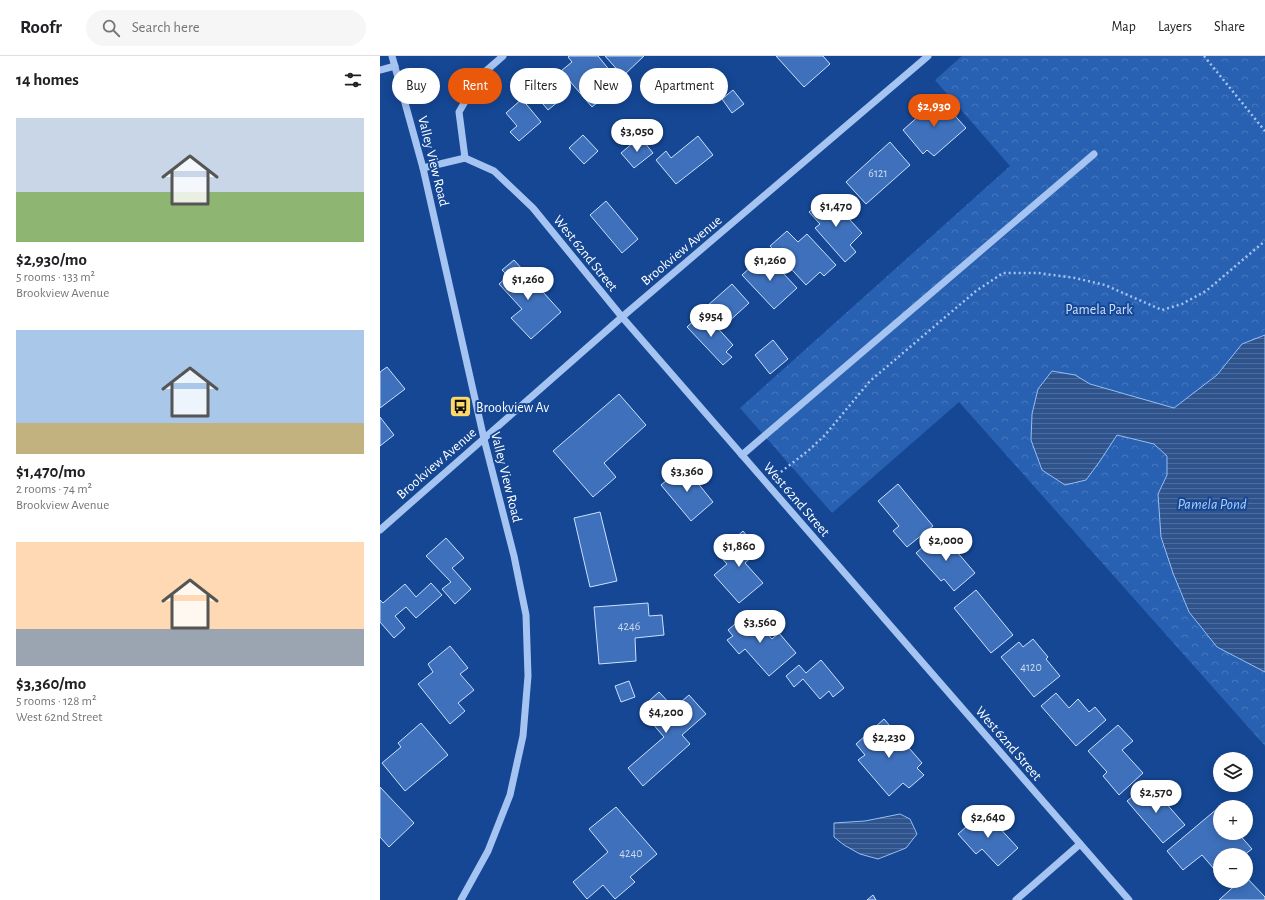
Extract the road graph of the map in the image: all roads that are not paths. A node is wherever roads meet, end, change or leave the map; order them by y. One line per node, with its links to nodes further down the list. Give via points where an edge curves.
1 (392, 56): 4 (street, Valley View Road)
2 (503, 56): 7 (street, via 479,77 459,112)
3 (928, 56): 9 (street, Brookview Avenue)
4 (395, 66): 5 (street); 8 (street, Valley View Road)
5 (380, 70)
6 (1094, 154): 11 (street)
7 (465, 158): 8 (street); 9 (street, West 62nd Street, via 494,172 533,208)
8 (423, 168): 10 (street, Valley View Road)
9 (622, 317): 10 (street, Brookview Avenue); 11 (street, West 62nd Street)
10 (484, 439): 12 (street, Brookview Avenue); 14 (street, Valley View Road, via 514,556 526,615 528,676 523,736 510,795 488,852)
11 (742, 455): 13 (street, West 62nd Street)
12 (380, 530)
13 (1080, 844): 15 (street); 16 (street, West 62nd Street)
14 (461, 900)
15 (1016, 900)
16 (1129, 900)

